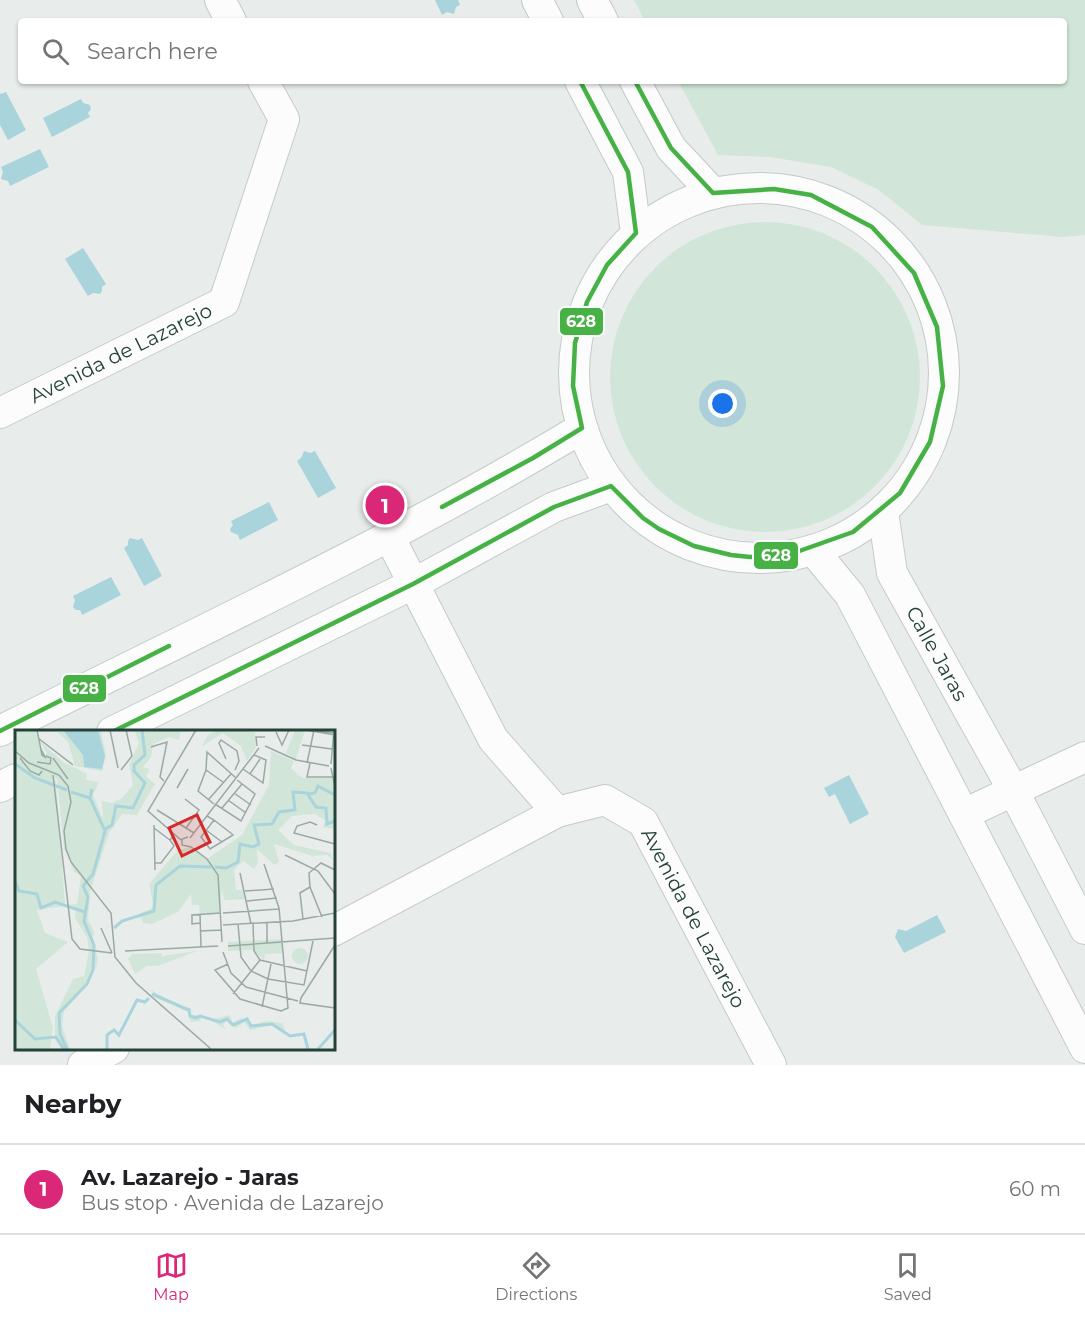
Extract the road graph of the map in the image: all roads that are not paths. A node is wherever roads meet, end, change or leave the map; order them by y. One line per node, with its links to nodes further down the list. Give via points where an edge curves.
1 (220, 0): 4 (street)
2 (537, 0): 5 (street)
3 (592, 0): 6 (street)
4 (229, 18)
5 (546, 18)
6 (601, 18)
7 (265, 84): 12 (street, Avenida de Lazarejo, via 284,119 224,302)
8 (582, 84): 11 (street, via 628,172)
9 (637, 84): 10 (street, via 671,148)
10 (713, 193): 11 (street, via 672,209); 15 (street, via 762,188 810,195 855,215 894,246 922,286 940,332 944,382 936,429 915,474)
11 (636, 233): 13 (street, via 607,265 587,302 575,343 573,386)
12 (0, 413)
13 (582, 428): 14 (street); 16 (street)
14 (611, 486): 17 (street, via 643,518 681,541 724,555 769,558); 18 (street, via 554,507)
15 (882, 512): 17 (street, via 850,535); 24 (street, Calle Jaras, via 892,573)
16 (389, 536): 18 (street); 20 (street)
17 (813, 550): 26 (street, via 850,595)
18 (413, 584): 19 (street); 25 (street, via 493,739)
19 (116, 730)
20 (0, 731)
21 (1085, 757): 24 (street)
22 (15, 780): 23 (street)
23 (0, 787)
24 (1013, 790): 26 (street); 27 (street, Calle Jaras)
25 (557, 812): 28 (street, Avenida de Lazarejo); 32 (street, Avenida de Lazarejo, via 605,800 643,822)
26 (964, 814): 29 (street)
27 (1085, 929)
28 (334, 930)
29 (1085, 1048)
30 (110, 1050): 31 (street)
31 (83, 1065)
32 (771, 1065)

